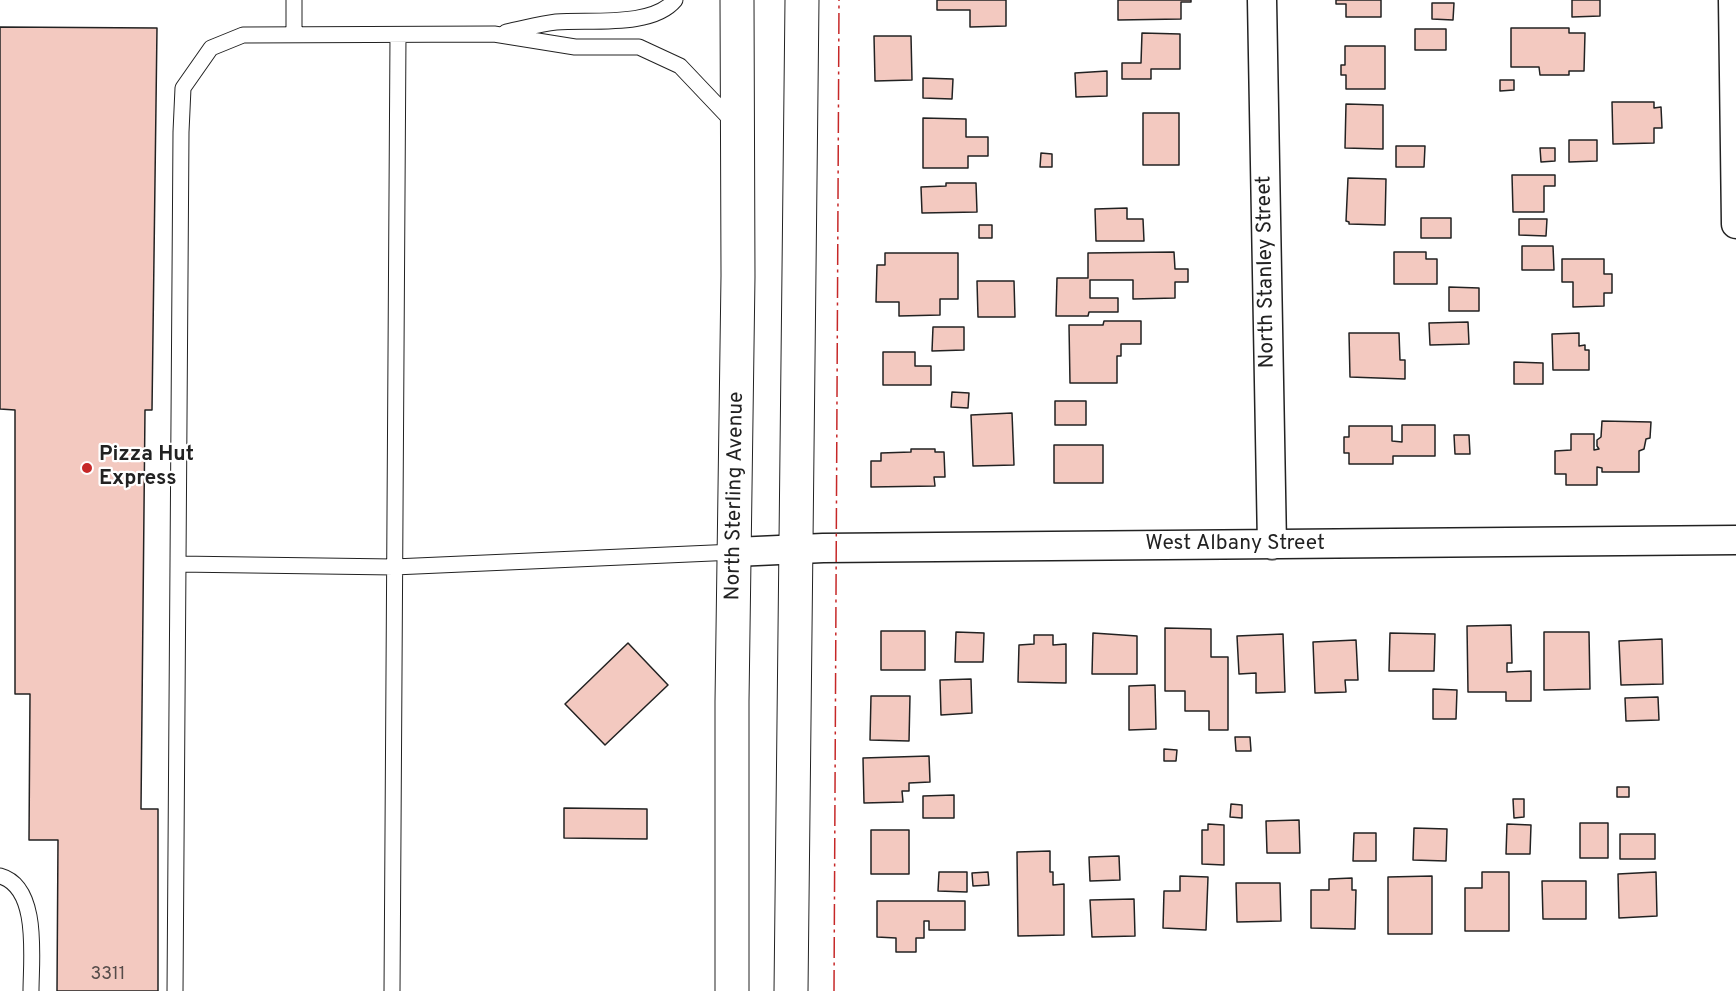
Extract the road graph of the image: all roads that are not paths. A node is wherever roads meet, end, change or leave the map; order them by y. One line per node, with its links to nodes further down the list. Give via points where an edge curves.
1 (294, 0): 7 (lane)
2 (675, 0): 8 (lane, via 671,6 622,21 555,22)
3 (737, 0): 11 (main road, North Sterling Avenue)
4 (802, 0): 15 (main road)
5 (1262, 0): 14 (street, North Stanley Street)
6 (1733, 0): 10 (street)
7 (294, 34): 9 (lane); 17 (lane, via 243,35 211,48 183,88)
8 (494, 34): 9 (lane); 11 (lane, via 575,47 639,47 680,66)
9 (398, 35): 18 (lane)
10 (1735, 49): 12 (street)
11 (738, 127): 16 (main road, North Sterling Avenue)
12 (1736, 224)
13 (1736, 540): 14 (street, West Albany Street)
14 (1272, 545): 15 (street, West Albany Street)
15 (796, 549): 16 (street, West Albany Street); 24 (main road)
16 (735, 552): 18 (lane); 23 (main road, North Sterling Avenue)
17 (178, 564): 18 (lane); 21 (lane)
18 (394, 567): 22 (lane)
19 (0, 876): 20 (lane, via 21,891 31,926)
20 (31, 991)
21 (175, 991)
22 (392, 991)
23 (732, 991)
24 (791, 991)

